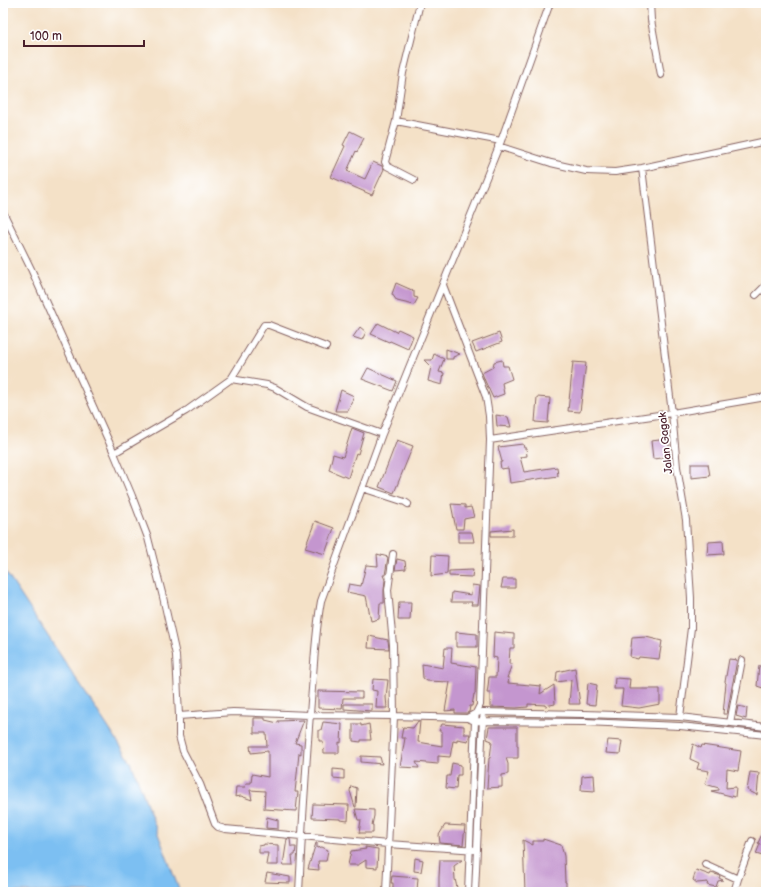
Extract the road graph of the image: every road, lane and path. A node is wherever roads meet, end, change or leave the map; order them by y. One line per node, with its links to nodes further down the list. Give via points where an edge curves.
1 (420, 3): 5 (street, via 403,73)
2 (550, 3): 7 (street)
3 (650, 3): 4 (street)
4 (661, 75)
5 (396, 122): 7 (street); 9 (street, via 385,164)
6 (766, 141): 8 (street)
7 (500, 144): 8 (street, via 551,163 586,171 615,172); 11 (street)
8 (642, 168): 17 (street, Jalan Gagak)
9 (414, 180)
10 (3, 212): 20 (street)
11 (442, 285): 18 (street); 19 (street, via 486,397)
12 (766, 285): 13 (street)
13 (756, 295)
14 (326, 347): 15 (street, via 264,325)
15 (231, 379): 18 (street, via 267,385 307,407); 20 (street, via 186,411)
16 (766, 397): 17 (street)
17 (672, 413): 19 (street); 31 (street, Jalan Gagak, via 677,467 686,520 691,598 691,628)
18 (382, 434): 21 (street)
19 (490, 440): 25 (street)
20 (114, 453): 29 (street, via 148,538 164,597 176,655)
21 (362, 488): 22 (street); 28 (street, via 321,601)
22 (408, 504)
23 (393, 554): 30 (street, via 388,590 393,645)
24 (742, 660): 35 (street)
25 (480, 705): 26 (street); 27 (street)
26 (483, 712): 27 (street); 31 (street); 33 (street)
27 (476, 713): 32 (street); 34 (street)
28 (310, 715): 29 (street, via 234,712); 30 (street); 38 (street)
29 (179, 716): 38 (street, via 179,736 183,751 218,827)
30 (394, 716): 32 (street); 40 (street)
31 (680, 717): 35 (street)
32 (467, 718): 34 (street)
33 (482, 720): 34 (street); 37 (street, via 680,726); 42 (street)
34 (475, 721): 41 (street)
35 (730, 723): 36 (street)
36 (766, 727)
37 (766, 735)
38 (302, 836): 40 (street); 45 (street)
39 (752, 842): 44 (street)
40 (388, 844): 41 (street); 46 (street)
41 (470, 850): 42 (street); 47 (street)
42 (477, 850): 48 (street)
43 (705, 864): 44 (street)
44 (738, 879): 49 (street)
45 (299, 892)
46 (386, 892)
47 (468, 892)
48 (475, 892)
49 (734, 892)

